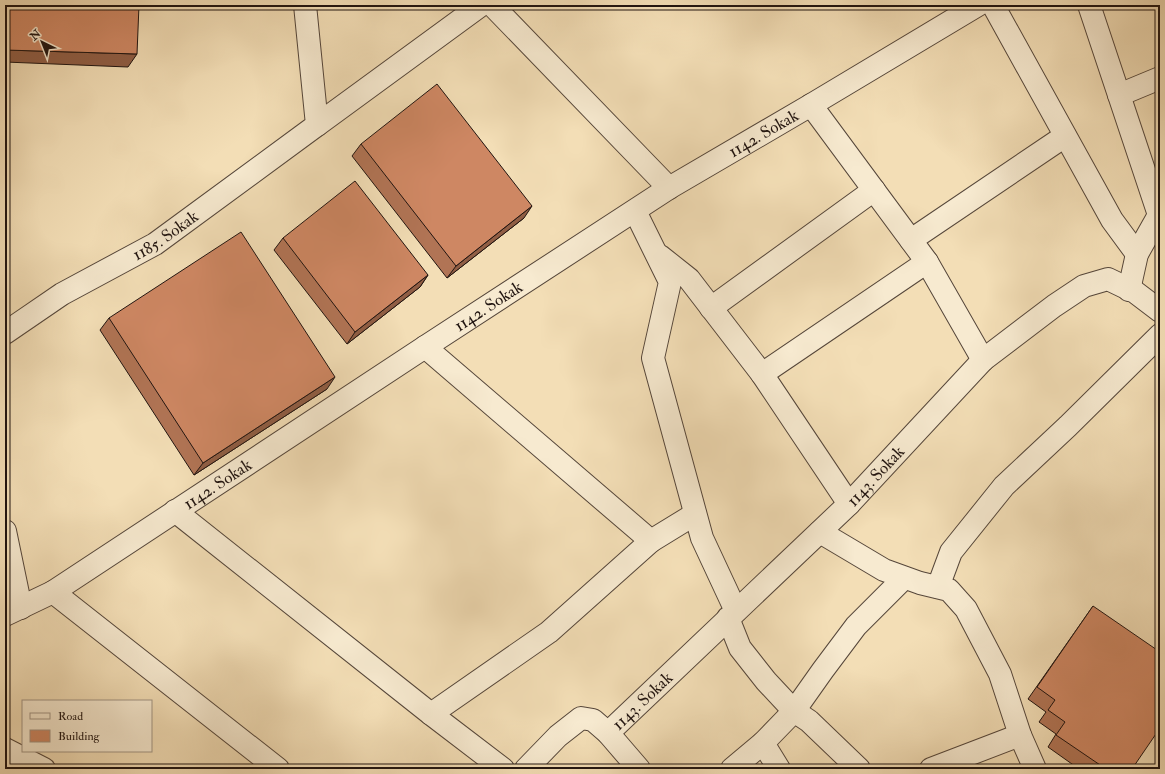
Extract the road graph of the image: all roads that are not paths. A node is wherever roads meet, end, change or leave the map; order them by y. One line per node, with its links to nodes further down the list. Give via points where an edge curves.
1 (305, 5): 10 (street)
2 (481, 5): 10 (street, 1185. Sokak)
3 (492, 5): 12 (street)
4 (978, 5): 9 (street, 1142. Sokak)
5 (993, 5): 11 (street)
6 (1089, 5): 8 (street)
7 (1160, 78): 8 (street)
8 (1120, 95): 15 (street)
9 (811, 105): 12 (street, 1142. Sokak); 13 (street)
10 (317, 125): 23 (street, 1185. Sokak, via 155,244 62,294)
11 (1066, 136): 16 (street); 18 (street, via 1112,220)
12 (669, 188): 14 (street, 1142. Sokak)
13 (874, 190): 16 (street); 21 (street)
14 (635, 211): 17 (street); 25 (street, 1142. Sokak)
15 (1159, 215): 18 (street)
16 (911, 240): 19 (street)
17 (655, 252): 21 (street, via 689,279); 30 (street, via 670,282 653,358)
18 (1137, 254): 20 (street)
19 (927, 262): 26 (street); 27 (street)
20 (1129, 290): 22 (street, 1143. Sokak); 26 (street, 1143. Sokak, via 1108,279 1084,286)
21 (711, 308): 27 (street)
22 (1160, 312)
23 (5, 333)
24 (1160, 335): 35 (street, via 1004,486 950,552)
25 (425, 347): 29 (street, 1142. Sokak); 33 (street)
26 (983, 360): 28 (street, 1143. Sokak)
27 (762, 374): 28 (street)
28 (849, 504): 32 (street, 1143. Sokak)
29 (175, 511): 36 (street, 1142. Sokak); 40 (street)
30 (695, 514): 33 (street); 38 (street)
31 (5, 531): 37 (street)
32 (820, 532): 34 (street, via 884,570); 38 (street, 1143. Sokak)
33 (651, 541): 40 (street, via 550,632)
34 (904, 578): 35 (street); 39 (street, via 856,626)
35 (938, 587): 42 (street, via 949,590 966,609 1000,674)
36 (53, 592): 37 (street, 1142. Sokak); 46 (street)
37 (13, 612)
38 (732, 615): 39 (street, via 740,648); 41 (street, 1143. Sokak)
39 (794, 711): 43 (street); 52 (street, via 809,721)
40 (431, 714): 47 (street)
41 (608, 733): 48 (street, via 593,720 581,718 558,736); 49 (street)
42 (1020, 735): 53 (street); 54 (street)
43 (763, 743): 50 (street); 51 (street)
44 (5, 749): 45 (street)
45 (44, 769)
46 (278, 769)
47 (504, 769)
48 (526, 769)
49 (639, 769)
50 (732, 769)
51 (779, 769)
52 (859, 769)
53 (931, 769)
54 (1035, 769)

